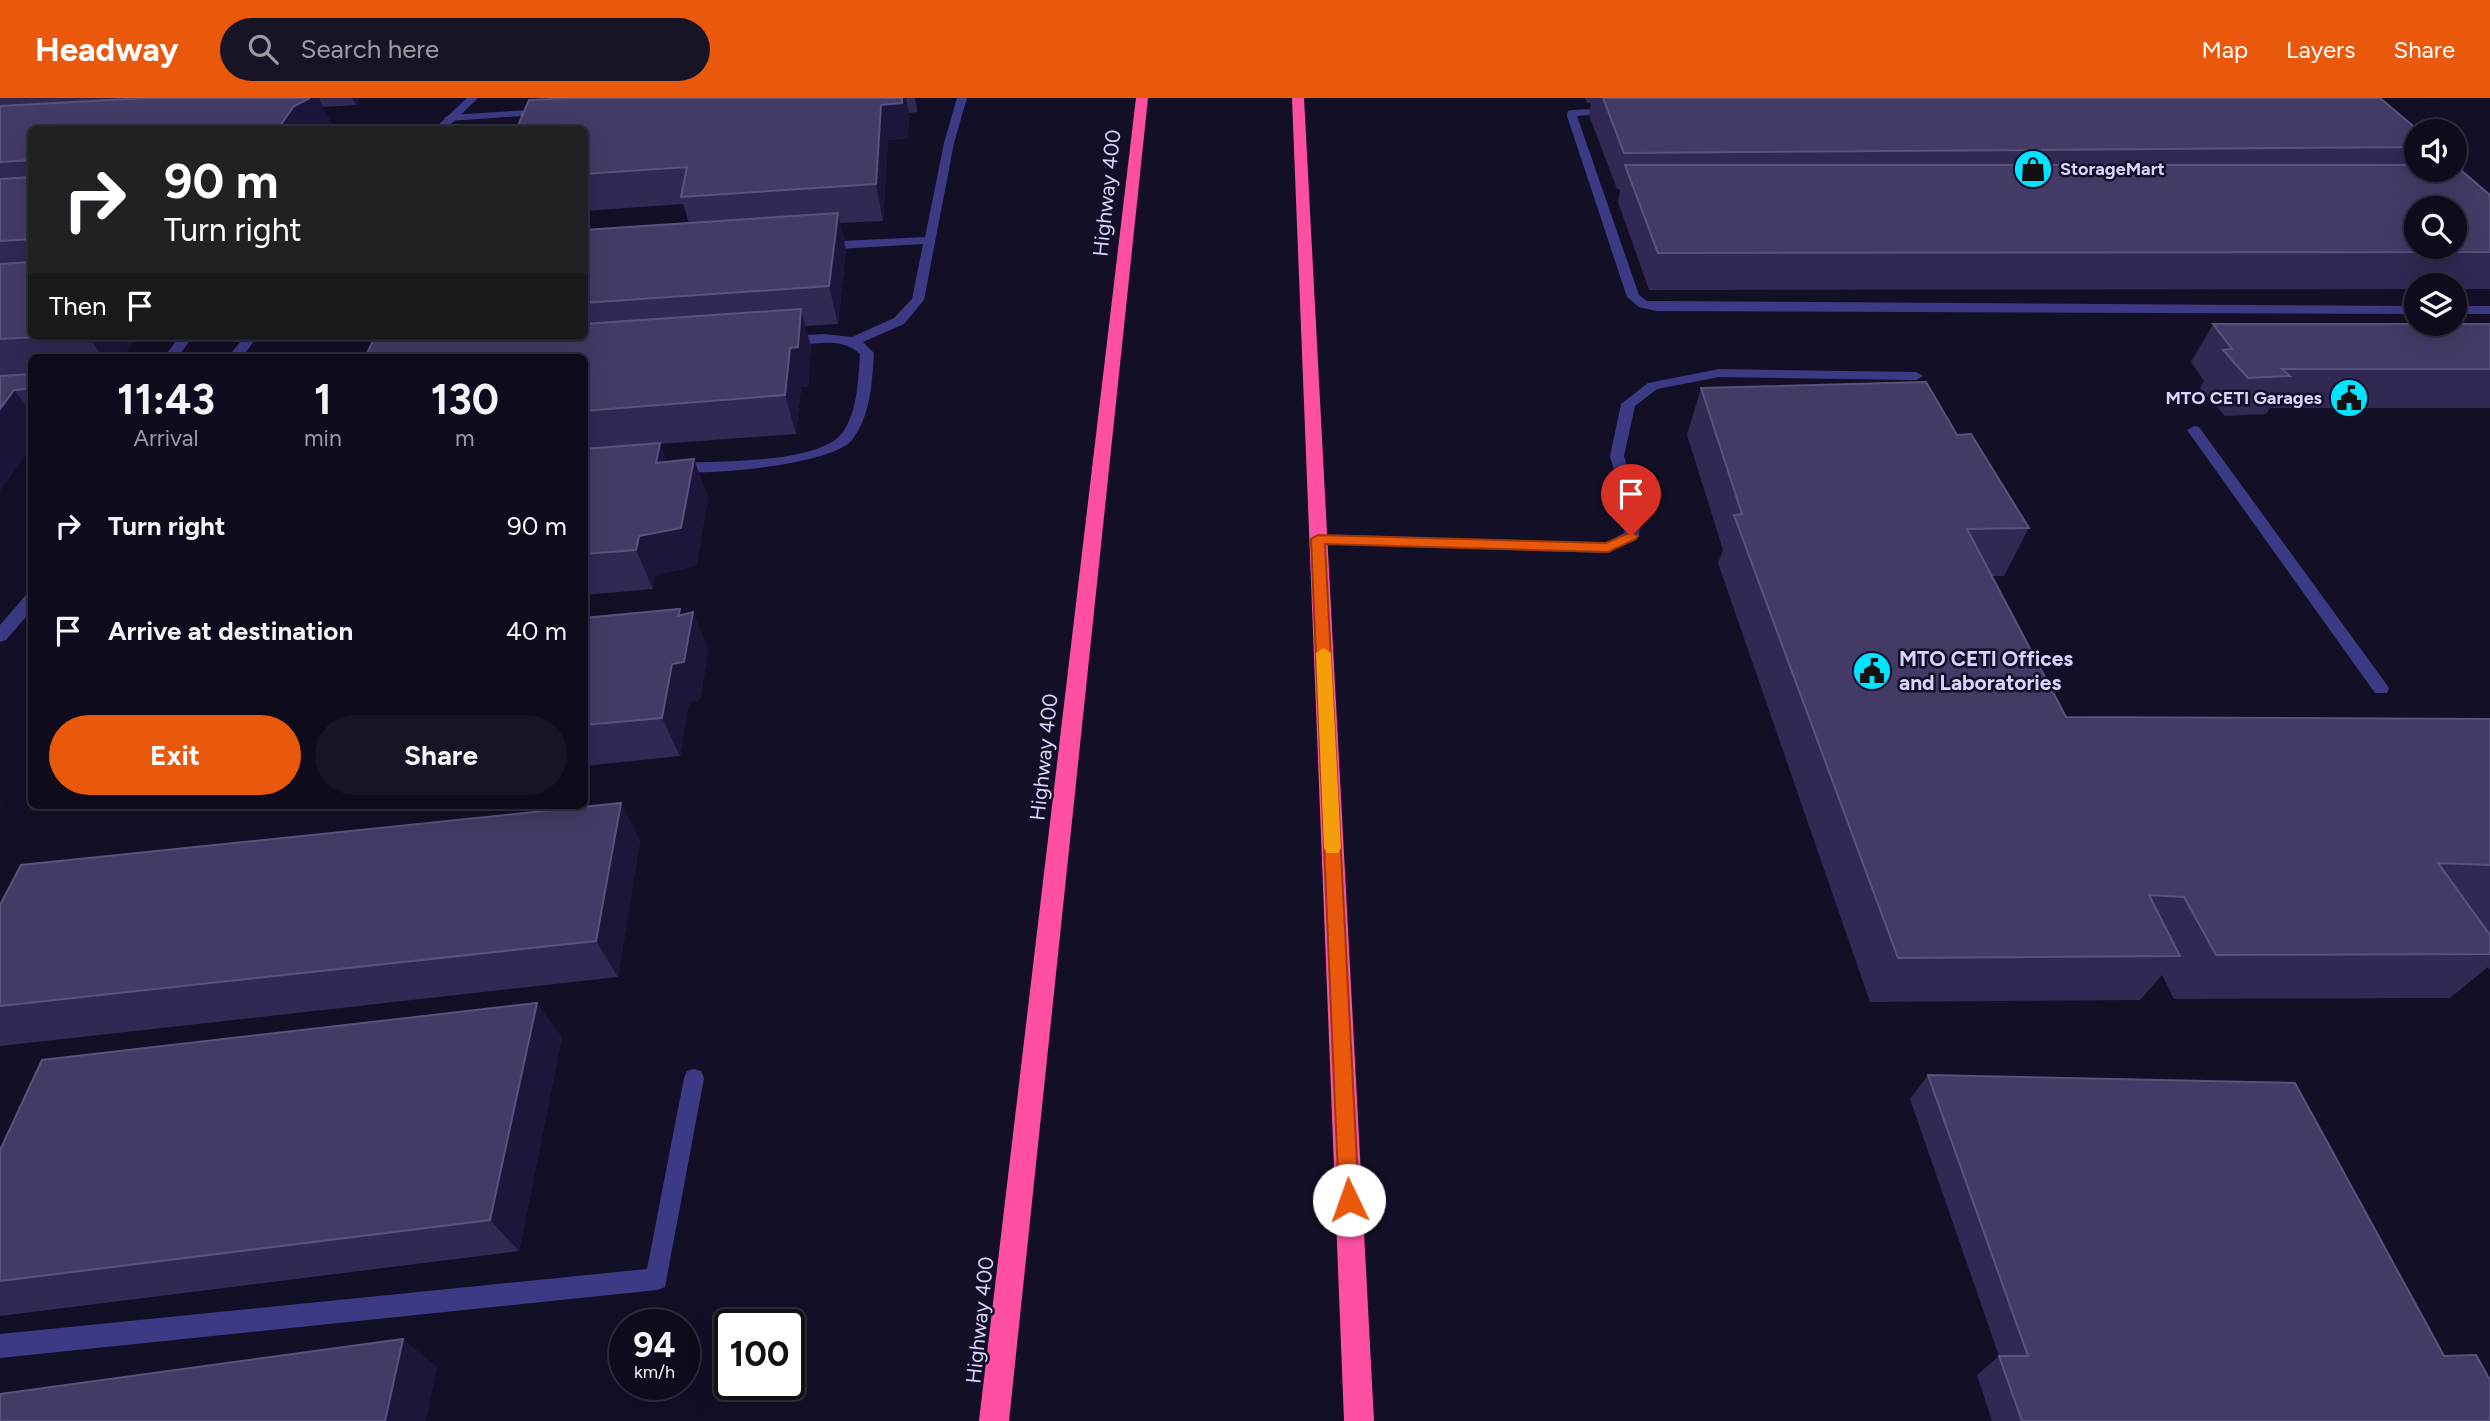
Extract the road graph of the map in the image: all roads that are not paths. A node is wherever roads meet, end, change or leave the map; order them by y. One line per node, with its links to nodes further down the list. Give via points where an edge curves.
1 (473, 98): 7 (street)
2 (962, 98): 11 (street)
3 (1142, 98): 31 (highway, Highway 400)
4 (1298, 98): 25 (highway)
5 (564, 110): 7 (street)
6 (1620, 111): 9 (street, via 1572,113)
7 (449, 118): 8 (street)
8 (442, 126)
9 (1601, 201): 10 (street); 13 (street, via 1633,297 1656,307)
10 (1615, 201)
11 (929, 240): 12 (street); 19 (street, via 918,300 899,321)
12 (804, 246)
13 (2404, 310)
14 (2467, 310): 15 (street)
15 (2490, 310)
16 (184, 340): 20 (street)
17 (249, 340): 21 (street)
18 (778, 340): 19 (street)
19 (854, 341): 24 (street, via 867,353 863,396 845,440 828,453 794,460)
20 (173, 354)
21 (237, 354)
22 (1916, 376): 25 (street, via 1719,373 1653,386 1628,404 1617,456 1634,515 1631,536 1608,548)
23 (2194, 430): 28 (street)
24 (654, 468)
25 (1318, 539): 32 (highway)
26 (28, 604): 27 (street)
27 (0, 636)
28 (2381, 689)
29 (694, 1077): 30 (street, via 657,1279)
30 (0, 1346)
31 (994, 1421)
32 (1359, 1421)

